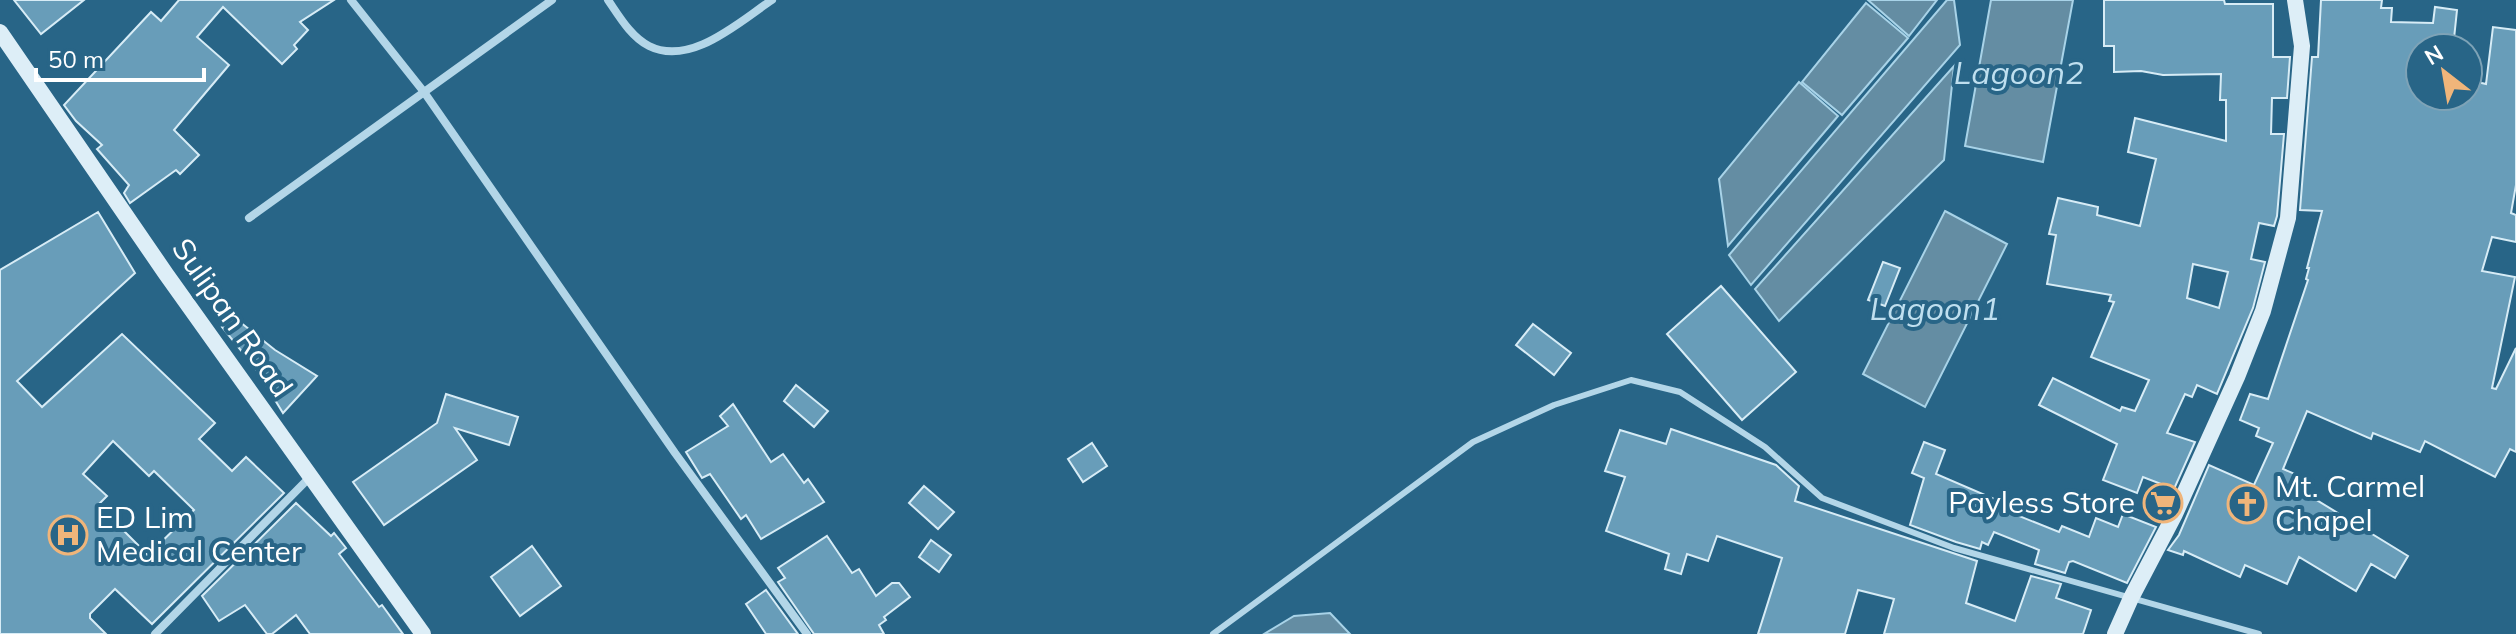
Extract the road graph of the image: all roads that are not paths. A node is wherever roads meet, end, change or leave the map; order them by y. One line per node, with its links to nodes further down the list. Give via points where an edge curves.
1 (351, 0): 7 (street)
2 (552, 0): 7 (street)
3 (608, 0): 4 (street, via 634,35 669,51 715,38)
4 (772, 0)
5 (2295, 0): 10 (street, via 2302,46 2288,218 2263,311 2175,514)
6 (0, 32): 9 (street, Sulipan Road)
7 (424, 92): 8 (street); 13 (street)
8 (249, 218)
9 (310, 477): 11 (street); 12 (street, Sulipan Road)
10 (2131, 598): 14 (lane, via 1954,548 1822,498 1765,447 1680,392 1631,380 1554,405 1473,442); 15 (street); 16 (lane)
11 (155, 634)
12 (423, 634)
13 (807, 634)
14 (1213, 634)
15 (2115, 634)
16 (2259, 634)

